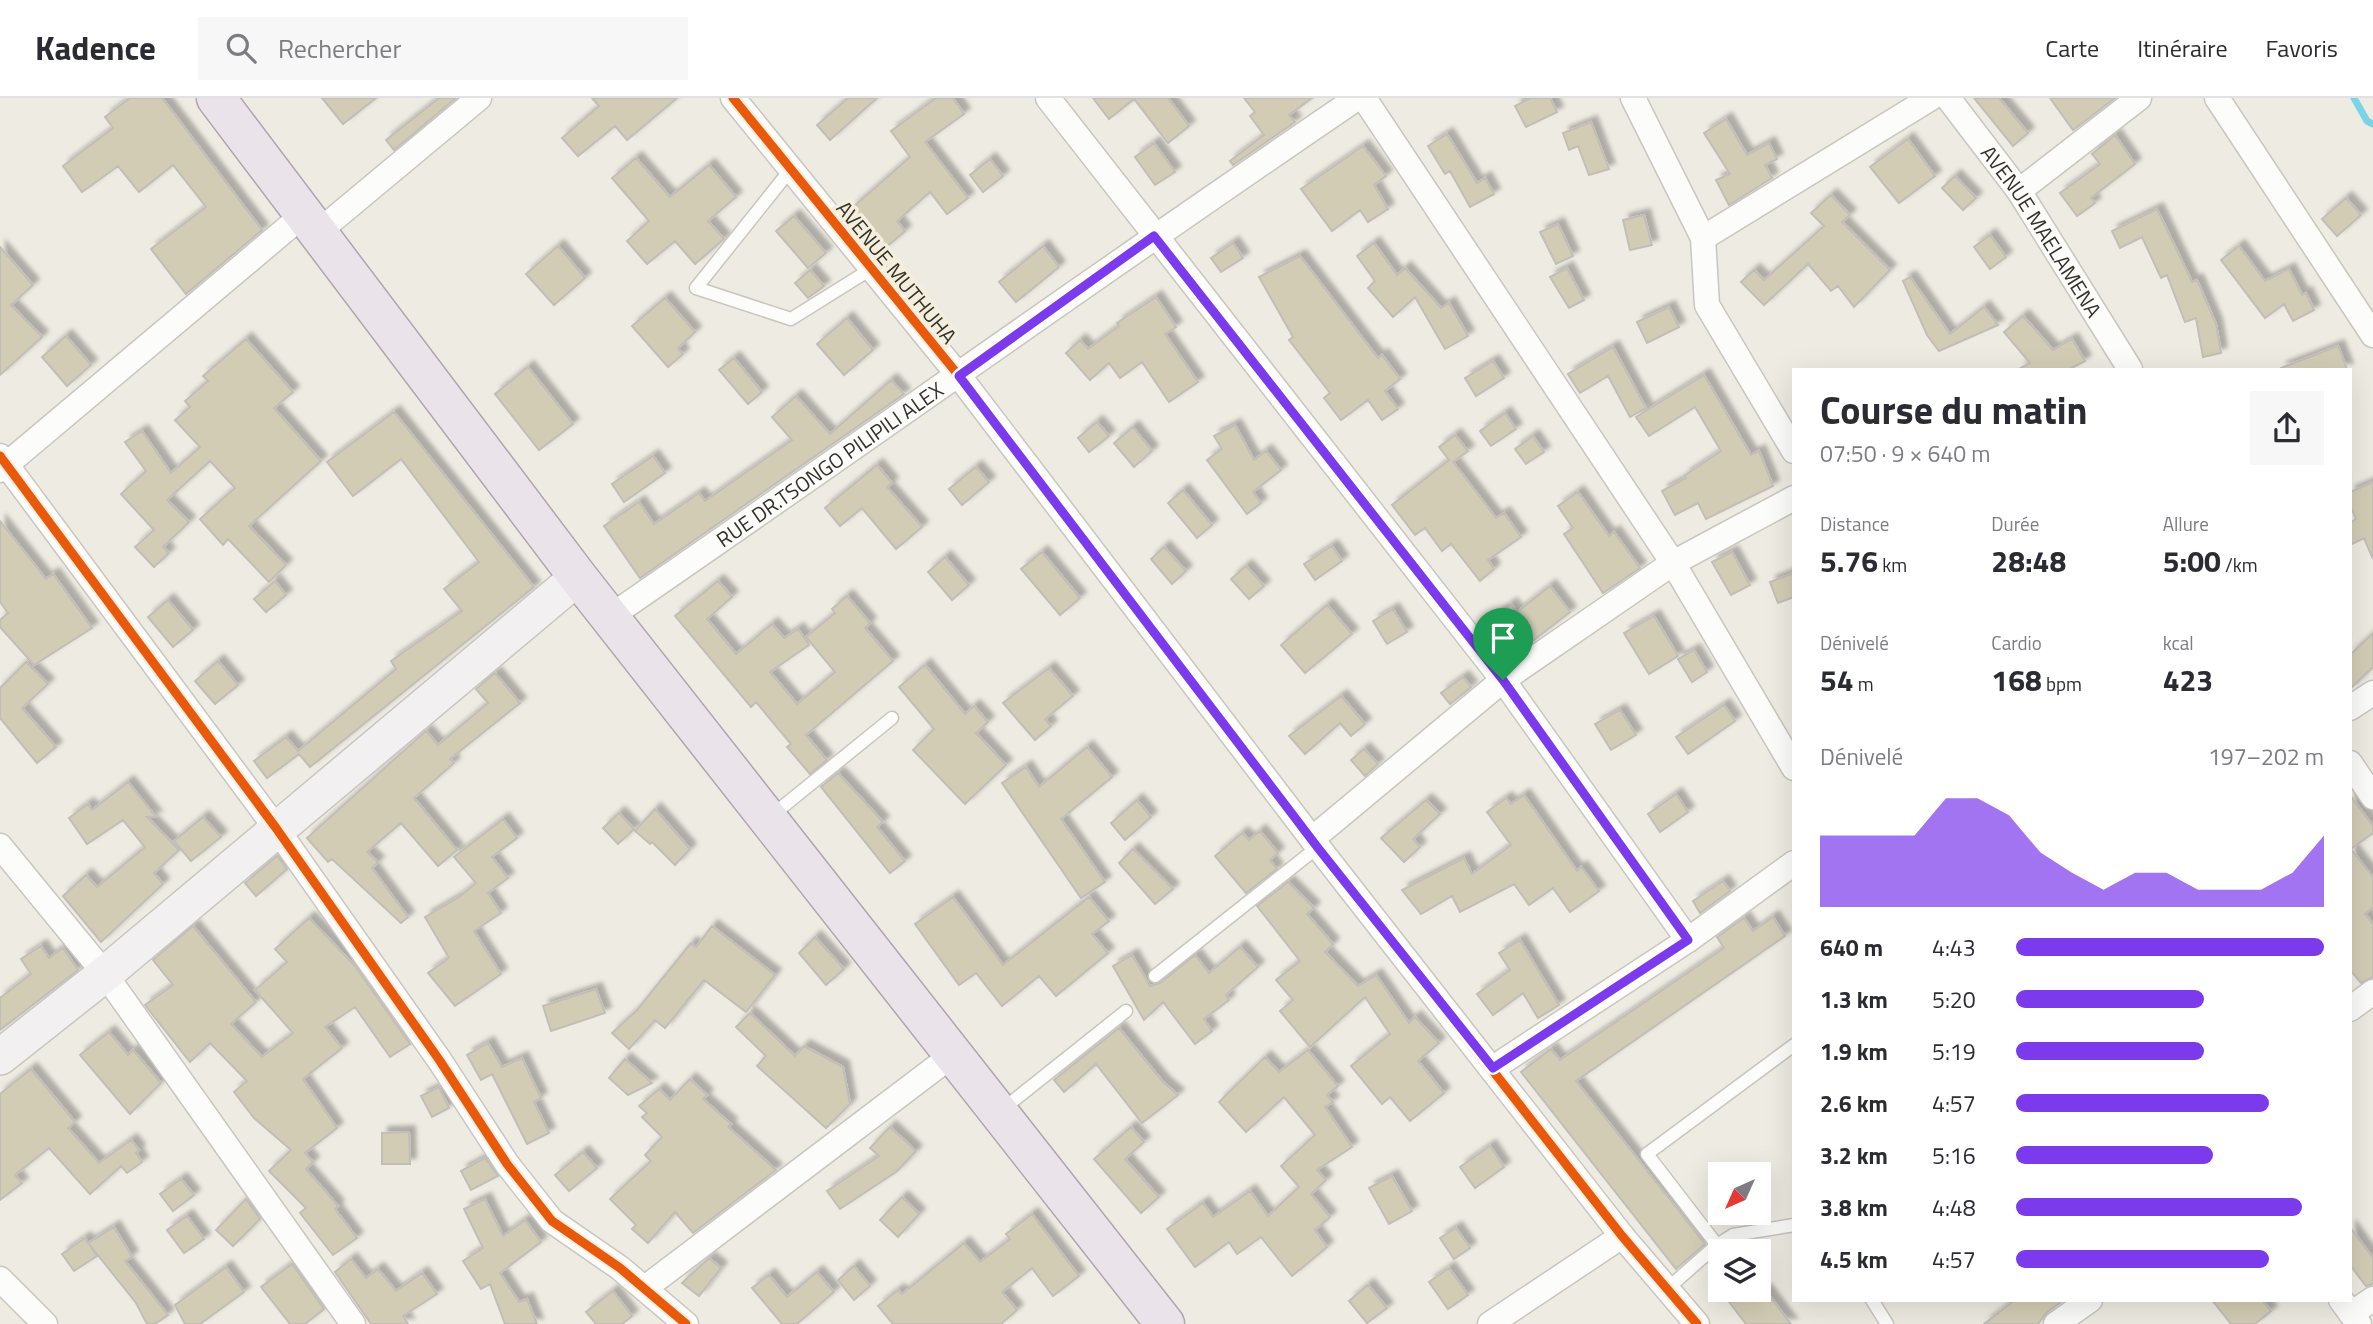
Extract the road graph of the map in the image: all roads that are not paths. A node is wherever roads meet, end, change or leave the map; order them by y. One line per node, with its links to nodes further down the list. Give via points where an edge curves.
1 (216, 98): 14 (main road)
2 (479, 98): 14 (street)
3 (733, 98): 12 (street, AVENUE MUTHUHA)
4 (1048, 98): 15 (street)
5 (1357, 98): 15 (street, RUE DR.TSONGO PILIPILI ALEX)
6 (1364, 98): 24 (street)
7 (1633, 98): 16 (street)
8 (1931, 98): 16 (street)
9 (1948, 98): 13 (street, AVENUE MAELAMENA)
10 (2138, 98): 13 (street)
11 (2217, 98): 18 (street)
12 (791, 169): 17 (street, AVENUE MUTHUHA); 17 (lane, via 696,288 790,319)
13 (2019, 191): 19 (street, AVENUE MAELAMENA)
14 (310, 224): 22 (street); 25 (main road)
15 (1154, 236): 20 (street, RUE DR.TSONGO PILIPILI ALEX); 27 (street)
16 (1703, 238): 21 (street, via 1707,305)
17 (872, 269): 20 (street, AVENUE MUTHUHA)
18 (2373, 335)
19 (2129, 368)
20 (959, 376): 26 (street, RUE DR.TSONGO PILIPILI ALEX); 36 (street, AVENUE MUTHUHA)
21 (1792, 448)
22 (2, 463): 35 (street)
23 (1792, 499): 24 (street)
24 (1674, 563): 27 (street); 31 (street)
25 (578, 577): 26 (main road); 35 (street)
26 (611, 616): 34 (main road)
27 (1503, 680): 36 (street); 39 (street)
28 (2373, 693): 29 (street)
29 (2352, 707)
30 (892, 718): 34 (lane)
31 (1792, 765)
32 (2352, 765): 33 (street)
33 (2373, 797)
34 (769, 817): 46 (main road)
35 (276, 828): 40 (street); 56 (street, via 440,1060 507,1164 552,1221)
36 (1315, 843): 41 (lane); 48 (street, AVENUE MUTHUHA)
37 (0, 846): 40 (street)
38 (1792, 864): 39 (street)
39 (1688, 940): 48 (street)
40 (105, 974): 47 (street); 63 (street)
41 (1155, 976)
42 (2373, 992): 43 (street)
43 (2352, 1008)
44 (1125, 1011): 49 (lane)
45 (1792, 1046): 52 (lane, via 1647,1154)
46 (955, 1053): 49 (main road); 56 (street)
47 (0, 1058)
48 (1493, 1068): 51 (street, AVENUE MUTHUHA)
49 (1000, 1112): 65 (main road)
50 (1792, 1225): 53 (lane)
51 (1622, 1236): 57 (street, AVENUE MUTHUHA); 66 (street)
52 (1712, 1239)
53 (1728, 1239)
54 (1708, 1253): 57 (lane)
55 (0, 1279): 62 (street)
56 (645, 1288): 64 (street)
57 (1667, 1289): 67 (street, AVENUE MUTHUHA)
58 (2373, 1299): 61 (street)
59 (1873, 1302): 68 (lane)
60 (2087, 1302): 69 (street)
61 (2350, 1313)
62 (45, 1324)
63 (353, 1324)
64 (686, 1324)
65 (1165, 1324)
66 (1490, 1324)
67 (1697, 1324)
68 (1887, 1324)
69 (2056, 1324)

